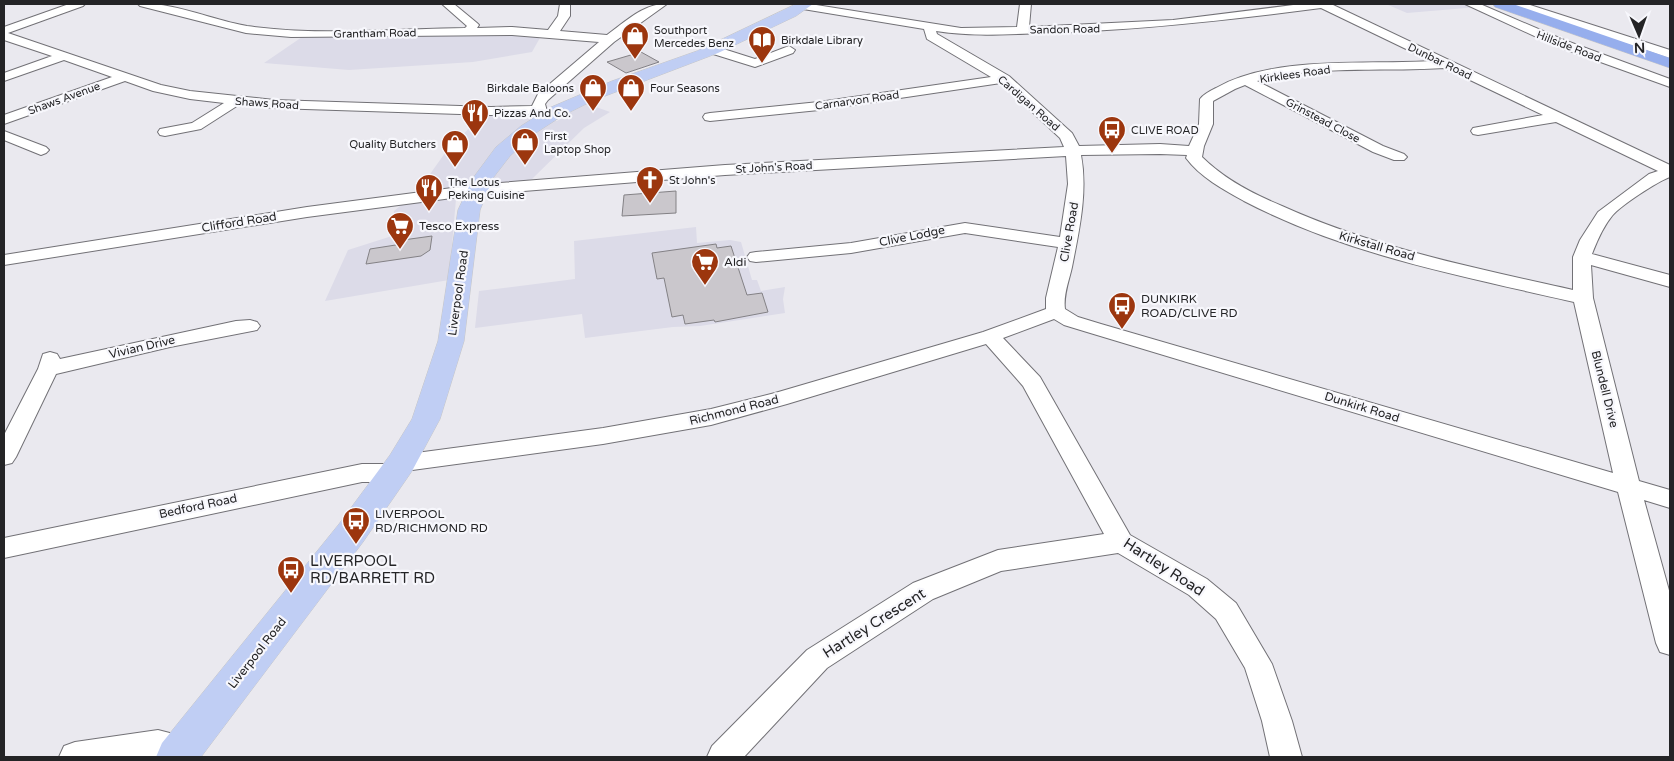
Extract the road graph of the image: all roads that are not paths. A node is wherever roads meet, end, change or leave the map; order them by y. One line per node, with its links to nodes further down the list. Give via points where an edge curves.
1 (79, 4): 18 (street)
2 (144, 4): 14 (street, Grantham Road)
3 (176, 4): 14 (street)
4 (448, 4): 19 (street, via 473,24)
5 (565, 4): 20 (street, via 566,11)
6 (661, 4): 22 (street)
7 (1025, 4): 17 (street)
8 (1324, 4): 15 (street, Sandon Road); 29 (street, Dunbar Road)
9 (1470, 4): 35 (street, Hillside Road, via 1560,43)
10 (1500, 4): 28 (highway)
11 (1516, 4): 25 (street)
12 (805, 5): 16 (street, Sandon Road); 23 (main road, Liverpool Road)
13 (1204, 8): 15 (street)
14 (164, 9): 19 (street, Grantham Road, via 246,29 291,33)
15 (1222, 16): 17 (street, Sandon Road, via 1102,28)
16 (930, 28): 17 (street, Sandon Road, via 961,32); 33 (street, Cardigan Road, via 931,36)
17 (1023, 30)
18 (4, 31)
19 (470, 31): 20 (street, Grantham Road)
20 (552, 33): 22 (street, Grantham Road)
21 (4, 36): 26 (street, Shaws Road)
22 (610, 40): 37 (street, via 543,97 538,104)
23 (714, 50): 27 (street); 37 (main road, Liverpool Road)
24 (789, 50): 27 (street)
25 (1670, 54)
26 (62, 57): 31 (street); 32 (street, Shaws Road)
27 (755, 63): 30 (street)
28 (1670, 63)
29 (1445, 64): 34 (street, Kirklees Road, via 1312,70); 39 (street, Dunbar Road)
30 (738, 70)
31 (4, 77)
32 (124, 77): 36 (street, Shaws Road, via 158,88); 40 (street, Shaws Avenue)
33 (1004, 79): 38 (street, Carnarvon Road, via 819,106); 46 (street, Cardigan Road, via 1067,136)
34 (1248, 81): 45 (street, Kirklees Road, via 1230,86 1207,99 1204,108 1206,126); 47 (street, Grinstead Close)
35 (1670, 83)
36 (236, 101): 37 (street, Shaws Road); 42 (street, via 196,126)
37 (541, 114): 49 (main road, Liverpool Road, via 492,163)
38 (710, 117)
39 (1558, 117): 41 (street); 48 (street, Dunbar Road)
40 (4, 120)
41 (1478, 131)
42 (165, 132)
43 (4, 135): 44 (street)
44 (41, 150)
45 (1194, 151): 46 (street); 55 (street, Kirkstall Road, via 1194,158 1204,170 1246,196 1305,223 1348,239 1424,260)
46 (1073, 152): 49 (street, St John's Road, via 715,171); 50 (street, Clive Road, via 1076,189)
47 (1399, 157)
48 (1670, 171): 52 (street, Blundell Drive, via 1655,177 1606,212)
49 (475, 190): 53 (street, Clifford Road); 60 (main road, Liverpool Road, via 469,210 451,341 426,419)
50 (1068, 243): 51 (street, Clive Lodge, via 965,228 851,248); 56 (street, Clive Road, via 1055,301)
51 (756, 257)
52 (1582, 257): 54 (street); 55 (street, Blundell Drive)
53 (4, 260)
54 (1670, 281)
55 (1583, 298): 61 (street, Blundell Drive)
56 (1056, 312): 58 (street, Richmond Road); 61 (street, Dunkirk Road, via 1094,328)
57 (242, 323): 59 (street, Vivian Drive, via 49,364)
58 (990, 336): 60 (street, Richmond Road, via 711,417); 63 (street, Hartley Road, via 1032,382)
59 (4, 457)
60 (397, 468): 64 (street, Bedford Road); 66 (main road, Liverpool Road, via 351,533)
61 (1628, 486): 62 (street, Dunkirk Road); 65 (street, Blundell Drive)
62 (1670, 499)
63 (1121, 542): 68 (street, Hartley Crescent, via 998,561 923,591 817,660); 69 (street, Hartley Road, via 1198,587 1226,611 1258,664)
64 (4, 548)
65 (1670, 643)
66 (179, 753): 67 (street, via 158,745)
67 (75, 757)
68 (723, 757)
69 (1286, 757)

